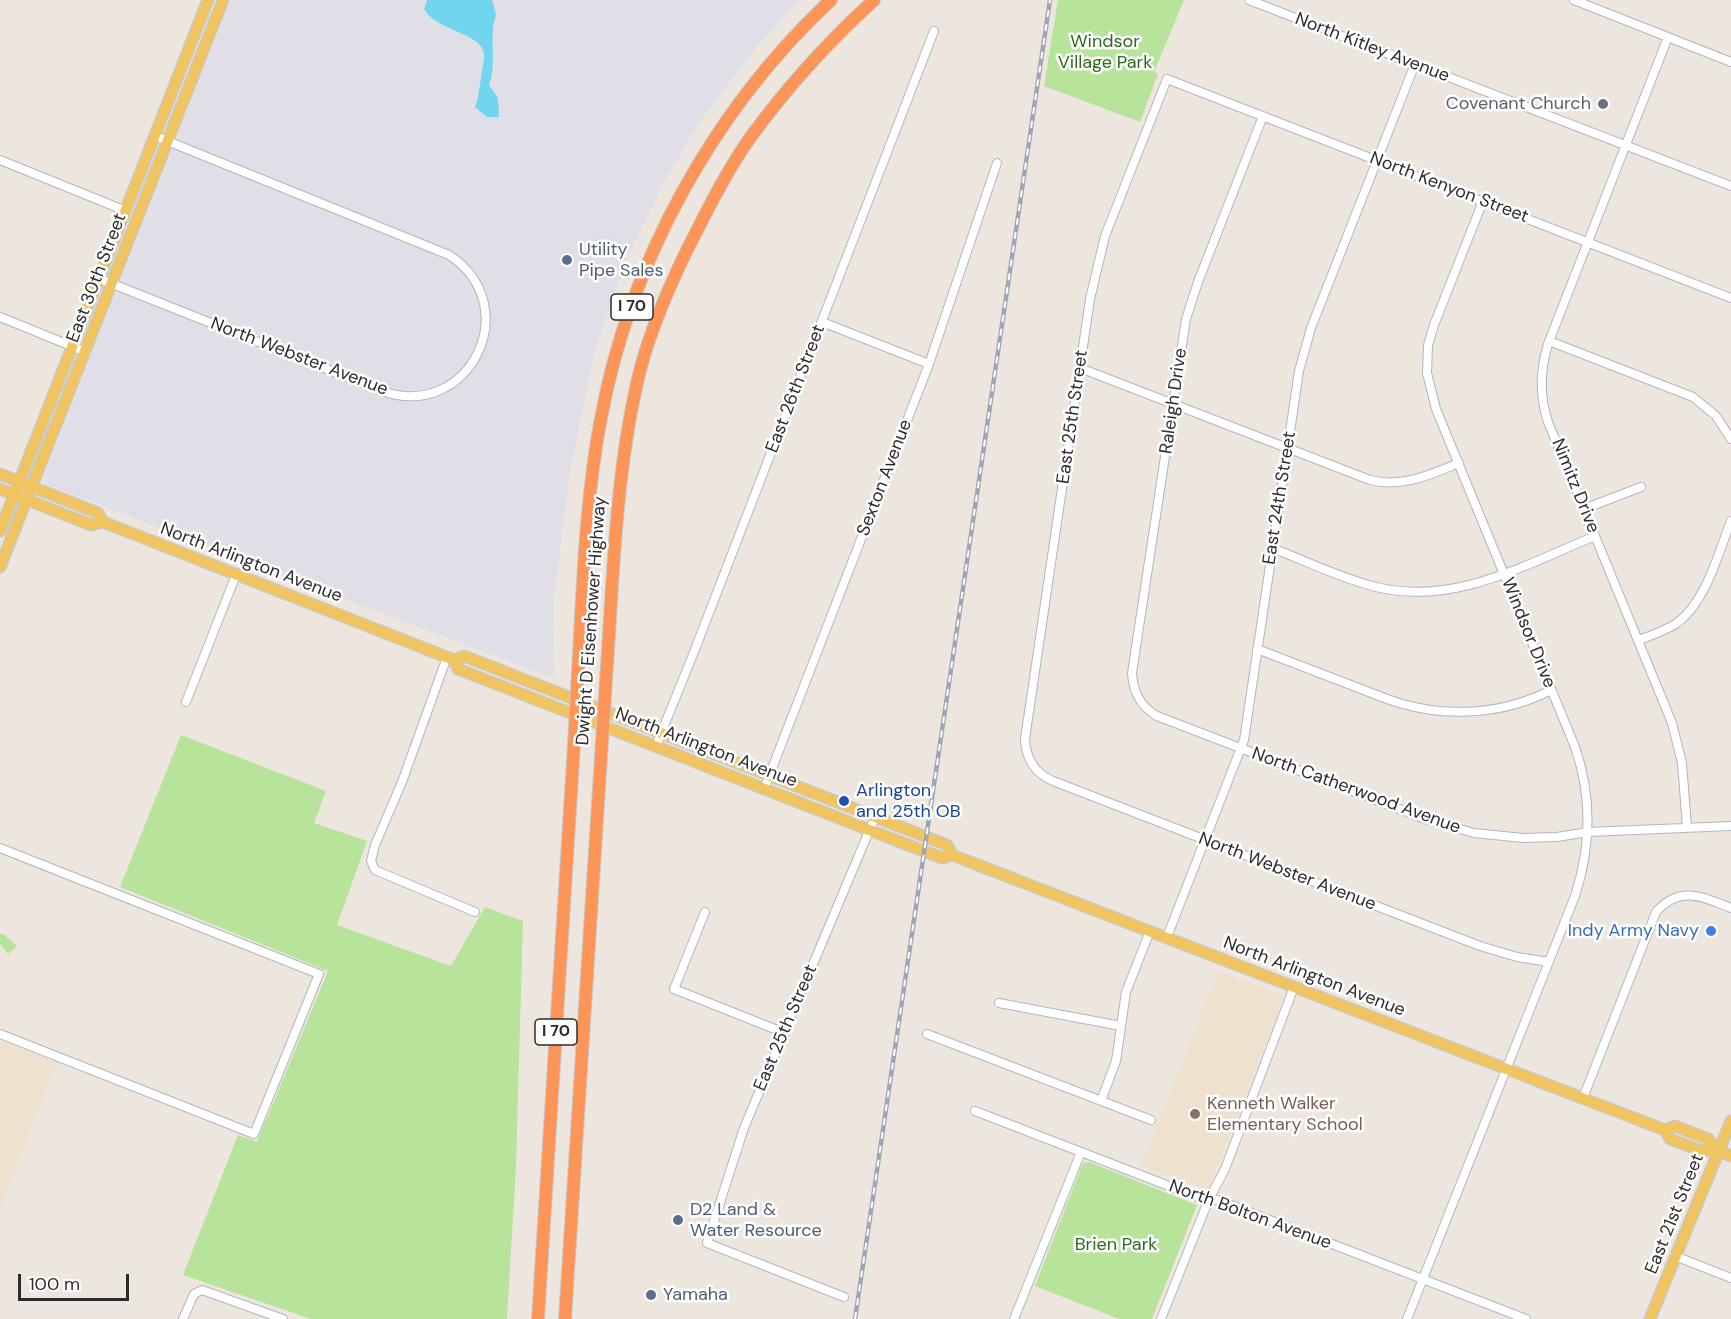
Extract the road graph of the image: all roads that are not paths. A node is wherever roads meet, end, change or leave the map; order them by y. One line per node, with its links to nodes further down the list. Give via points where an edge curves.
1 (208, 0): 13 (main road, East 30th Street)
2 (223, 0): 14 (main road, East 30th Street)
3 (831, 0): 101 (highway, Dwight D Eisenhower Highway / I 70, bridge, via 774,61 717,137 665,227 633,302 609,380 589,493)
4 (874, 0): 102 (highway, Dwight D Eisenhower Highway / I 70, bridge, via 815,57 749,139 673,278 637,381 618,503)
5 (1249, 0): 10 (street, North Kitley Avenue)
6 (1574, 0): 8 (street)
7 (934, 31): 27 (street, East 26th Street)
8 (1668, 37): 9 (street); 15 (street, Nimitz Drive)
9 (1731, 62)
10 (1415, 64): 15 (street, North Kitley Avenue); 17 (street, East 24th Street)
11 (1167, 79): 12 (street, North Kenyon Street); 32 (street, East 25th Street, via 1103,242)
12 (1263, 116): 17 (street, North Kenyon Street); 33 (street, Raleigh Drive, via 1194,292)
13 (155, 136): 14 (street); 21 (main road, East 30th Street)
14 (168, 141): 24 (main road, East 30th Street); 24 (street, North Webster Avenue, via 449,255 468,270 479,287 486,317 482,343 462,376 445,388 418,396 397,395)
15 (1626, 146): 19 (street, North Kitley Avenue); 22 (street, Nimitz Drive)
16 (0, 160): 21 (street)
17 (1377, 160): 20 (street, North Kenyon Street); 35 (street, East 24th Street, via 1306,345)
18 (997, 163): 31 (street, Sexton Avenue)
19 (1731, 186)
20 (1483, 201): 22 (street, North Kenyon Street); 36 (street, Windsor Drive, via 1434,325 1427,356 1431,396)
21 (126, 211): 23 (main road, East 30th Street)
22 (1588, 242): 25 (street, North Kenyon Street); 28 (street, Nimitz Drive)
23 (100, 279): 24 (street, North Webster Avenue); 29 (main road, East 30th Street)
24 (112, 284): 30 (main road, East 30th Street)
25 (1731, 298)
26 (0, 317): 29 (street)
27 (822, 322): 31 (street); 59 (street, East 26th Street)
28 (1549, 340): 34 (street, via 1692,397 1716,416); 44 (street, Nimitz Drive, via 1541,374 1543,405)
29 (73, 347): 30 (street); 38 (main road, East 30th Street)
30 (86, 352): 39 (main road, East 30th Street)
31 (930, 364): 63 (street, Sexton Avenue)
32 (1080, 368): 33 (street); 62 (street, East 25th Street, via 1025,739)
33 (1173, 404): 35 (street); 57 (street, Raleigh Drive, via 1132,673)
34 (1731, 439)
35 (1287, 448): 36 (street, via 1384,483 1409,482); 49 (street, East 24th Street)
36 (1459, 463): 51 (street, Windsor Drive)
37 (0, 474): 38 (main road, North Arlington Avenue)
38 (20, 482): 39 (main road, North Arlington Avenue); 42 (main road, East 30th Street)
39 (32, 487): 43 (main road, East 30th Street); 46 (main road, North Arlington Avenue, via 98,513)
40 (1641, 487): 44 (street)
41 (0, 489): 42 (main road, North Arlington Avenue)
42 (14, 495): 43 (main road, North Arlington Avenue); 47 (main road, East 30th Street)
43 (27, 500): 46 (main road, North Arlington Avenue, via 91,525); 50 (main road, East 30th Street)
44 (1584, 509): 48 (street, Nimitz Drive)
45 (1731, 521): 53 (street, via 1693,607 1670,627)
46 (103, 522): 52 (main road, North Arlington Avenue)
47 (0, 531)
48 (1595, 536): 51 (street); 53 (street, Nimitz Drive)
49 (1272, 548): 51 (street, via 1390,590 1449,590); 54 (street, East 24th Street)
50 (0, 567)
51 (1504, 573): 56 (street, Windsor Drive)
52 (236, 575): 55 (main road, North Arlington Avenue); 58 (street)
53 (1639, 640): 67 (street, Nimitz Drive, via 1676,736 1685,780)
54 (1257, 649): 56 (street, via 1427,710 1486,710 1523,702); 61 (street, East 24th Street)
55 (451, 659): 59 (main road, North Arlington Avenue, via 464,656); 60 (main road, North Arlington Avenue, via 458,669); 74 (street, via 371,861 375,870)
56 (1551, 690): 69 (street, Windsor Drive, via 1579,760 1586,790)
57 (1138, 698): 61 (street, North Catherwood Avenue, via 1154,714)
58 (186, 702)
59 (661, 733): 60 (street, East 26th Street); 63 (main road, North Arlington Avenue)
60 (656, 746): 64 (main road, North Arlington Avenue)
61 (1241, 748): 69 (street, North Catherwood Avenue, via 1458,830 1522,838); 70 (street, East 24th Street)
62 (1032, 765): 70 (street, North Webster Avenue, via 1053,781)
63 (770, 776): 64 (street, Sexton Avenue); 65 (main road, North Arlington Avenue)
64 (764, 789): 68 (main road, North Arlington Avenue)
65 (875, 817): 68 (street, East 25th Street); 72 (main road, North Arlington Avenue, via 947,845)
66 (1731, 826): 67 (street, North Catherwood Avenue)
67 (1687, 827): 69 (street, North Catherwood Avenue)
68 (869, 830): 72 (main road, North Arlington Avenue, via 942,858); 82 (street, East 25th Street)
69 (1588, 832): 78 (street, Windsor Drive, via 1578,886)
70 (1205, 840): 77 (street, East 24th Street); 78 (street, North Webster Avenue, via 1483,947)
71 (0, 848): 83 (street, via 320,974 254,1134)
72 (952, 855): 76 (main road, North Arlington Avenue)
73 (1731, 908): 86 (street, via 1689,895 1672,899 1656,912)
74 (475, 912)
75 (705, 912): 82 (street, via 674,989)
76 (1150, 931): 77 (main road, North Arlington Avenue); 81 (street, via 1128,983)
77 (1167, 937): 79 (main road, North Arlington Avenue)
78 (1549, 962): 85 (street, Windsor Drive)
79 (1294, 987): 85 (main road, North Arlington Avenue); 94 (street, via 1225,1169)
80 (999, 1003): 81 (street)
81 (1121, 1026): 87 (street, via 1116,1061)
82 (784, 1033): 98 (street, East 25th Street, via 744,1128 707,1243)
83 (0, 1034)
84 (927, 1034): 87 (street)
85 (1507, 1069): 86 (main road, North Arlington Avenue); 97 (street, Windsor Drive)
86 (1583, 1098): 91 (main road, North Arlington Avenue, via 1665,1130 1675,1126 1708,1139)
87 (1101, 1101): 89 (street)
88 (975, 1111): 92 (street, North Bolton Avenue)
89 (1150, 1120)
90 (1731, 1121): 91 (main road, East 21st Street)
91 (1719, 1151): 93 (main road, North Arlington Avenue); 95 (main road, East 21st Street)
92 (1081, 1152): 94 (street, North Bolton Avenue); 103 (street)
93 (1731, 1156)
94 (1209, 1199): 97 (street, North Bolton Avenue); 104 (street)
95 (1676, 1256): 96 (street); 107 (main road, East 21st Street)
96 (1731, 1278)
97 (1423, 1279): 105 (street, Windsor Drive); 106 (street, North Bolton Avenue)
98 (844, 1297)
99 (183, 1319): 100 (street, via 198,1290)
100 (283, 1319)
101 (538, 1319)
102 (565, 1319)
103 (1014, 1319)
104 (1161, 1319)
105 (1407, 1319)
106 (1526, 1319)
107 (1650, 1319)

